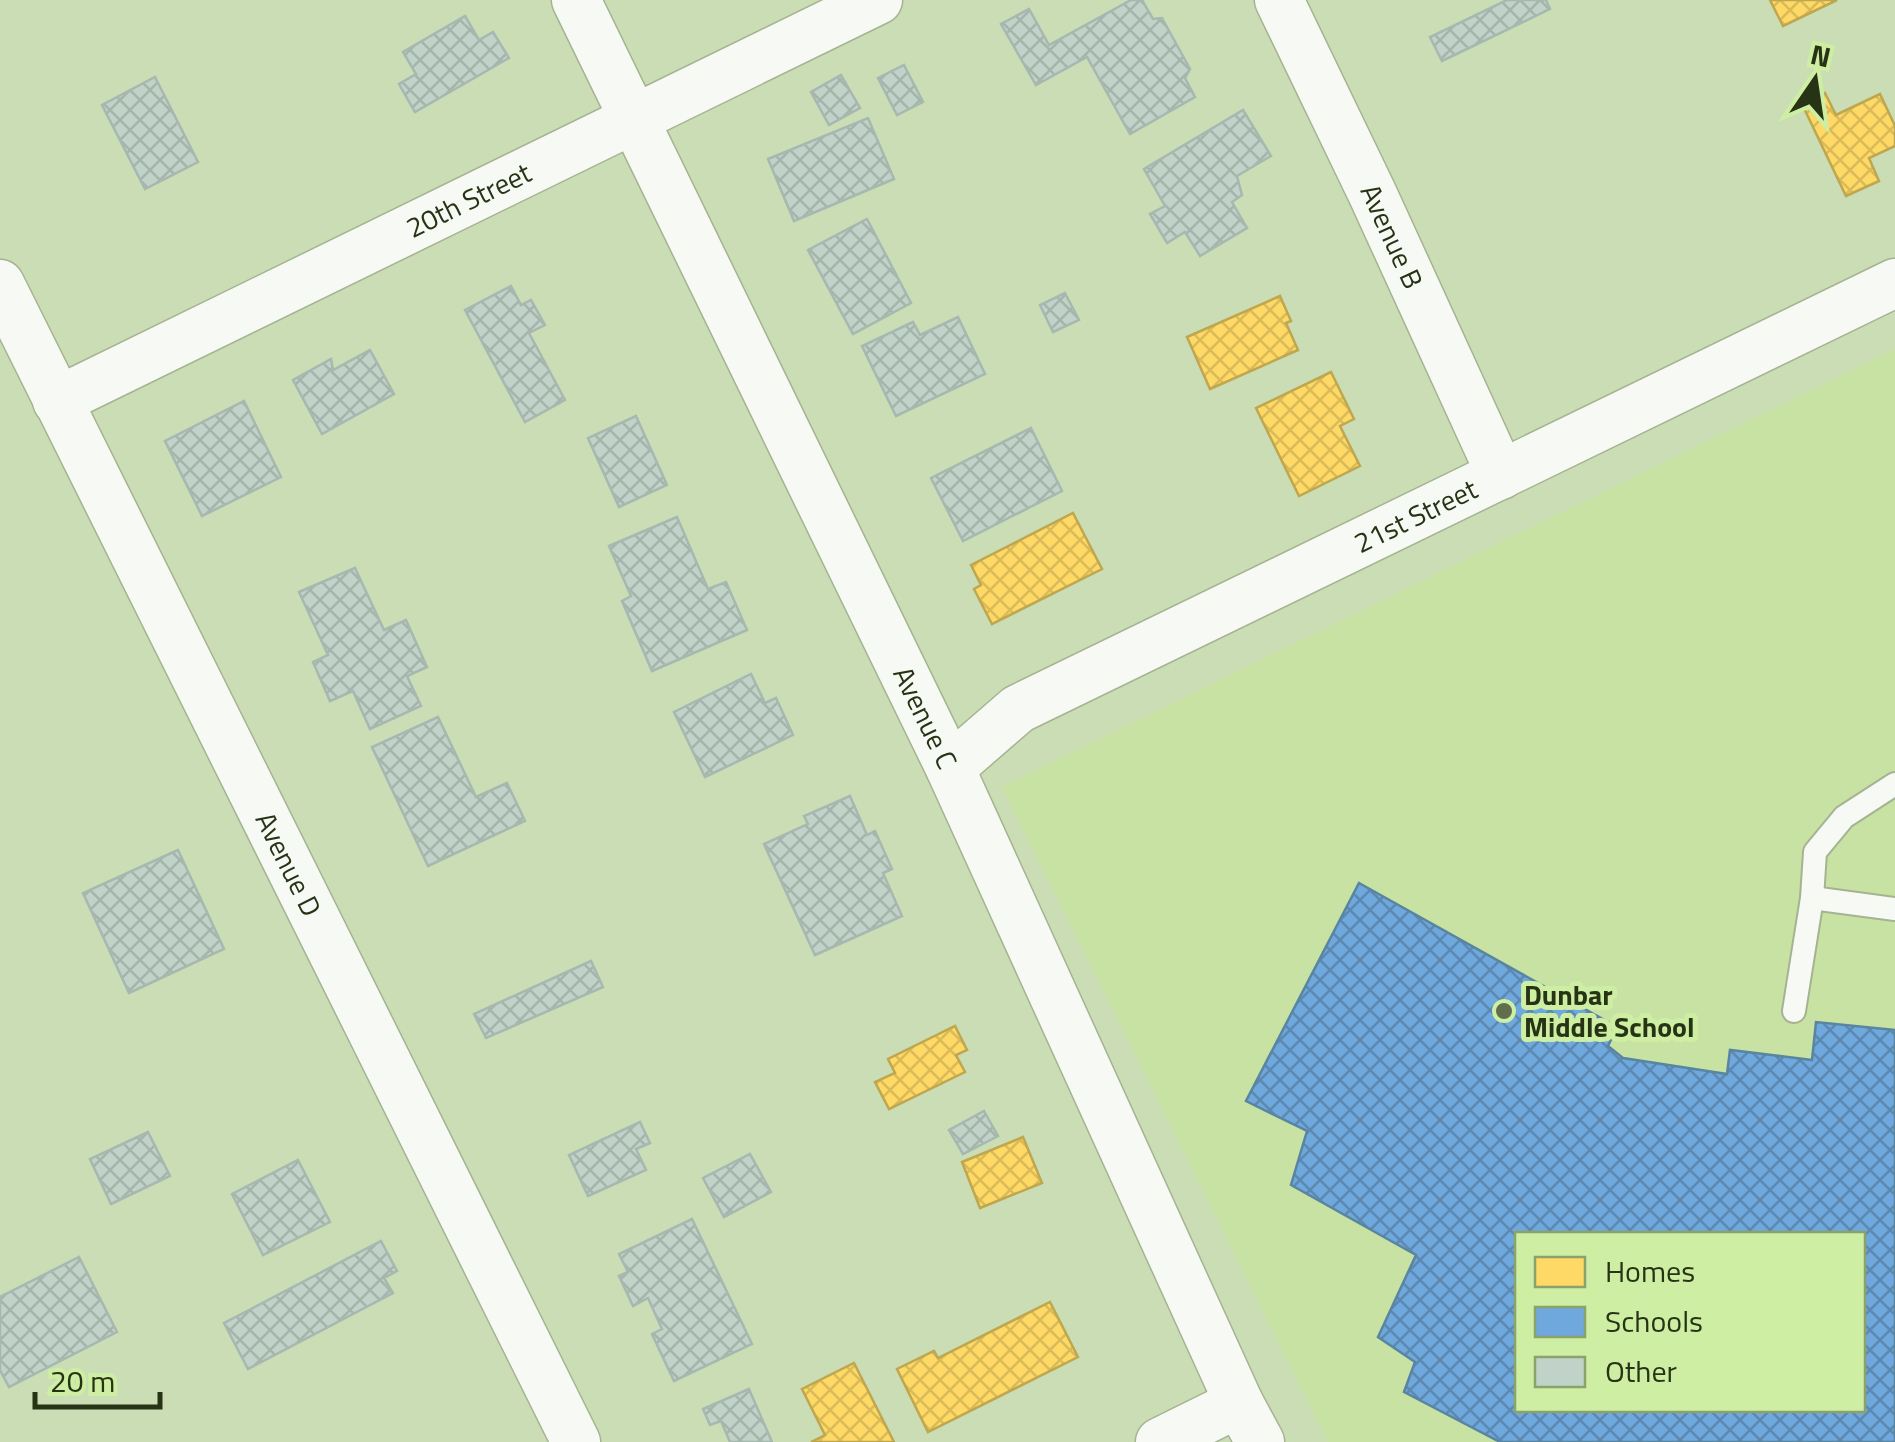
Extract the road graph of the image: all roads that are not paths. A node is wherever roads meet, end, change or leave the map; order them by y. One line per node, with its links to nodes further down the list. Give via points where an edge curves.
1 (576, 0): 4 (street, Avenue C)
2 (878, 0): 4 (street, 20th Street)
3 (1279, 0): 8 (street, Avenue B)
4 (634, 119): 7 (street, 20th Street); 9 (street, Avenue C)
5 (1895, 282): 8 (street, 21st Street)
6 (0, 284): 7 (street, Avenue D)
7 (58, 401): 15 (street, Avenue D)
8 (1501, 475): 9 (street, 21st Street, via 1018,709)
9 (950, 768): 14 (street, Avenue C)
10 (1895, 784): 11 (lane, via 1844,817 1816,852)
11 (1812, 898): 12 (lane); 13 (lane)
12 (1895, 909)
13 (1794, 1011)
14 (1250, 1422): 16 (street)
15 (576, 1442)
16 (1160, 1442)

